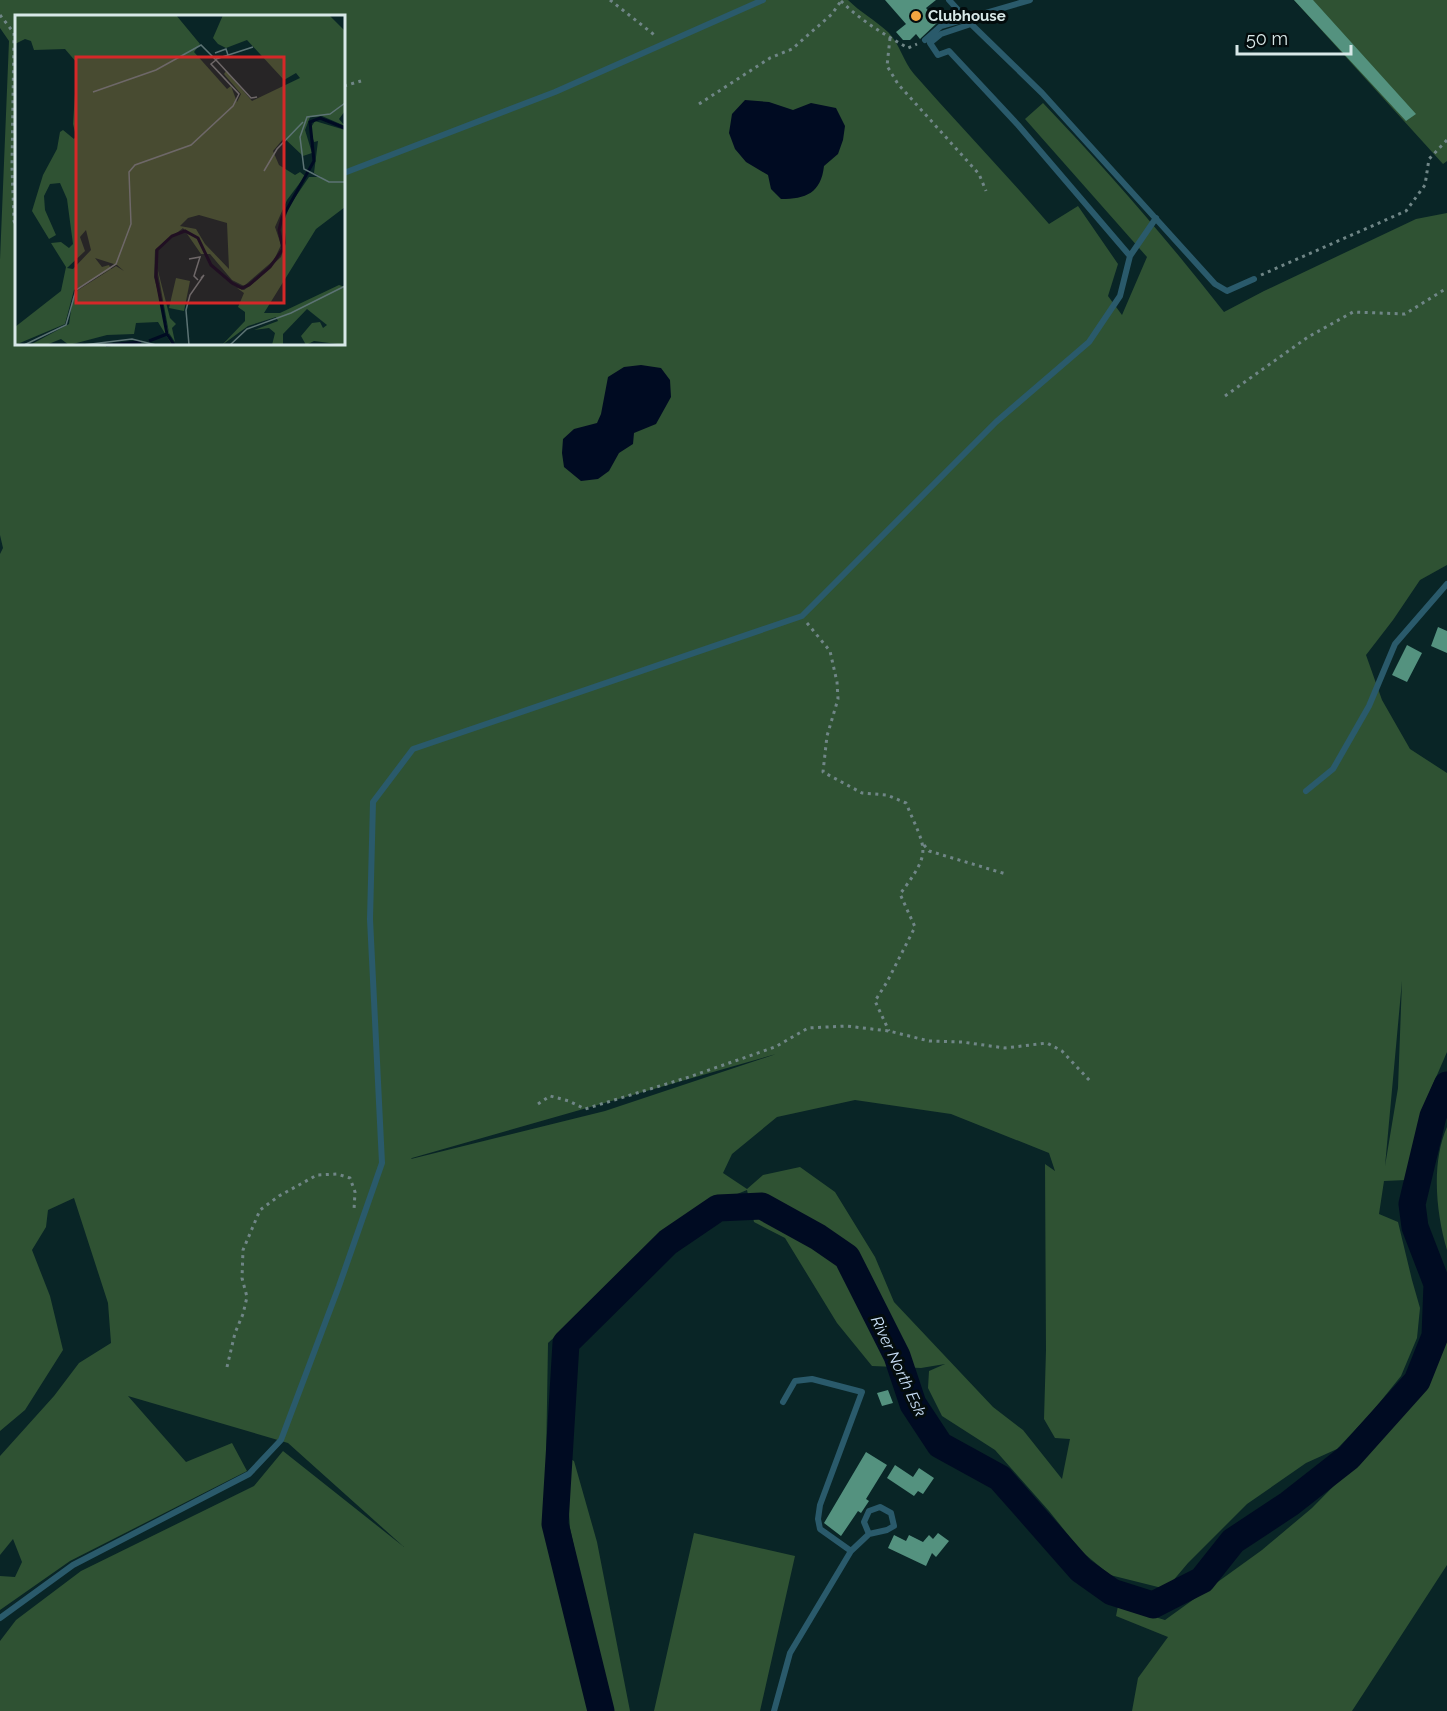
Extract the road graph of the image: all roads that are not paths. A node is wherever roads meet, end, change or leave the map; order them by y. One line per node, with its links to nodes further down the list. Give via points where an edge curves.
1 (763, 0): 6 (lane, via 555,92)
2 (949, 0): 4 (lane)
3 (1030, 0): 4 (lane)
4 (969, 22): 5 (lane, via 942,26); 7 (lane, via 1042,93); 8 (lane, via 930,43 938,54 949,51)
5 (925, 40)
6 (345, 173)
7 (1156, 218): 8 (lane); 9 (lane, via 1215,284 1227,291)
8 (1130, 256): 15 (lane, via 1120,296 1089,342 996,422 802,616 413,749 373,802 370,919 382,1163 281,1440 249,1474 73,1565)
9 (1254, 279)
10 (1447, 584): 11 (lane, via 1395,644 1370,706 1333,769)
11 (1306, 790)
12 (783, 1402): 14 (lane, via 795,1381 812,1379 862,1392 818,1519 820,1528)
13 (869, 1534): 13 (lane, via 894,1526 891,1513 880,1507 869,1511 864,1522); 14 (lane)
14 (850, 1551): 16 (lane, via 790,1653)
15 (0, 1618)
16 (774, 1711)

